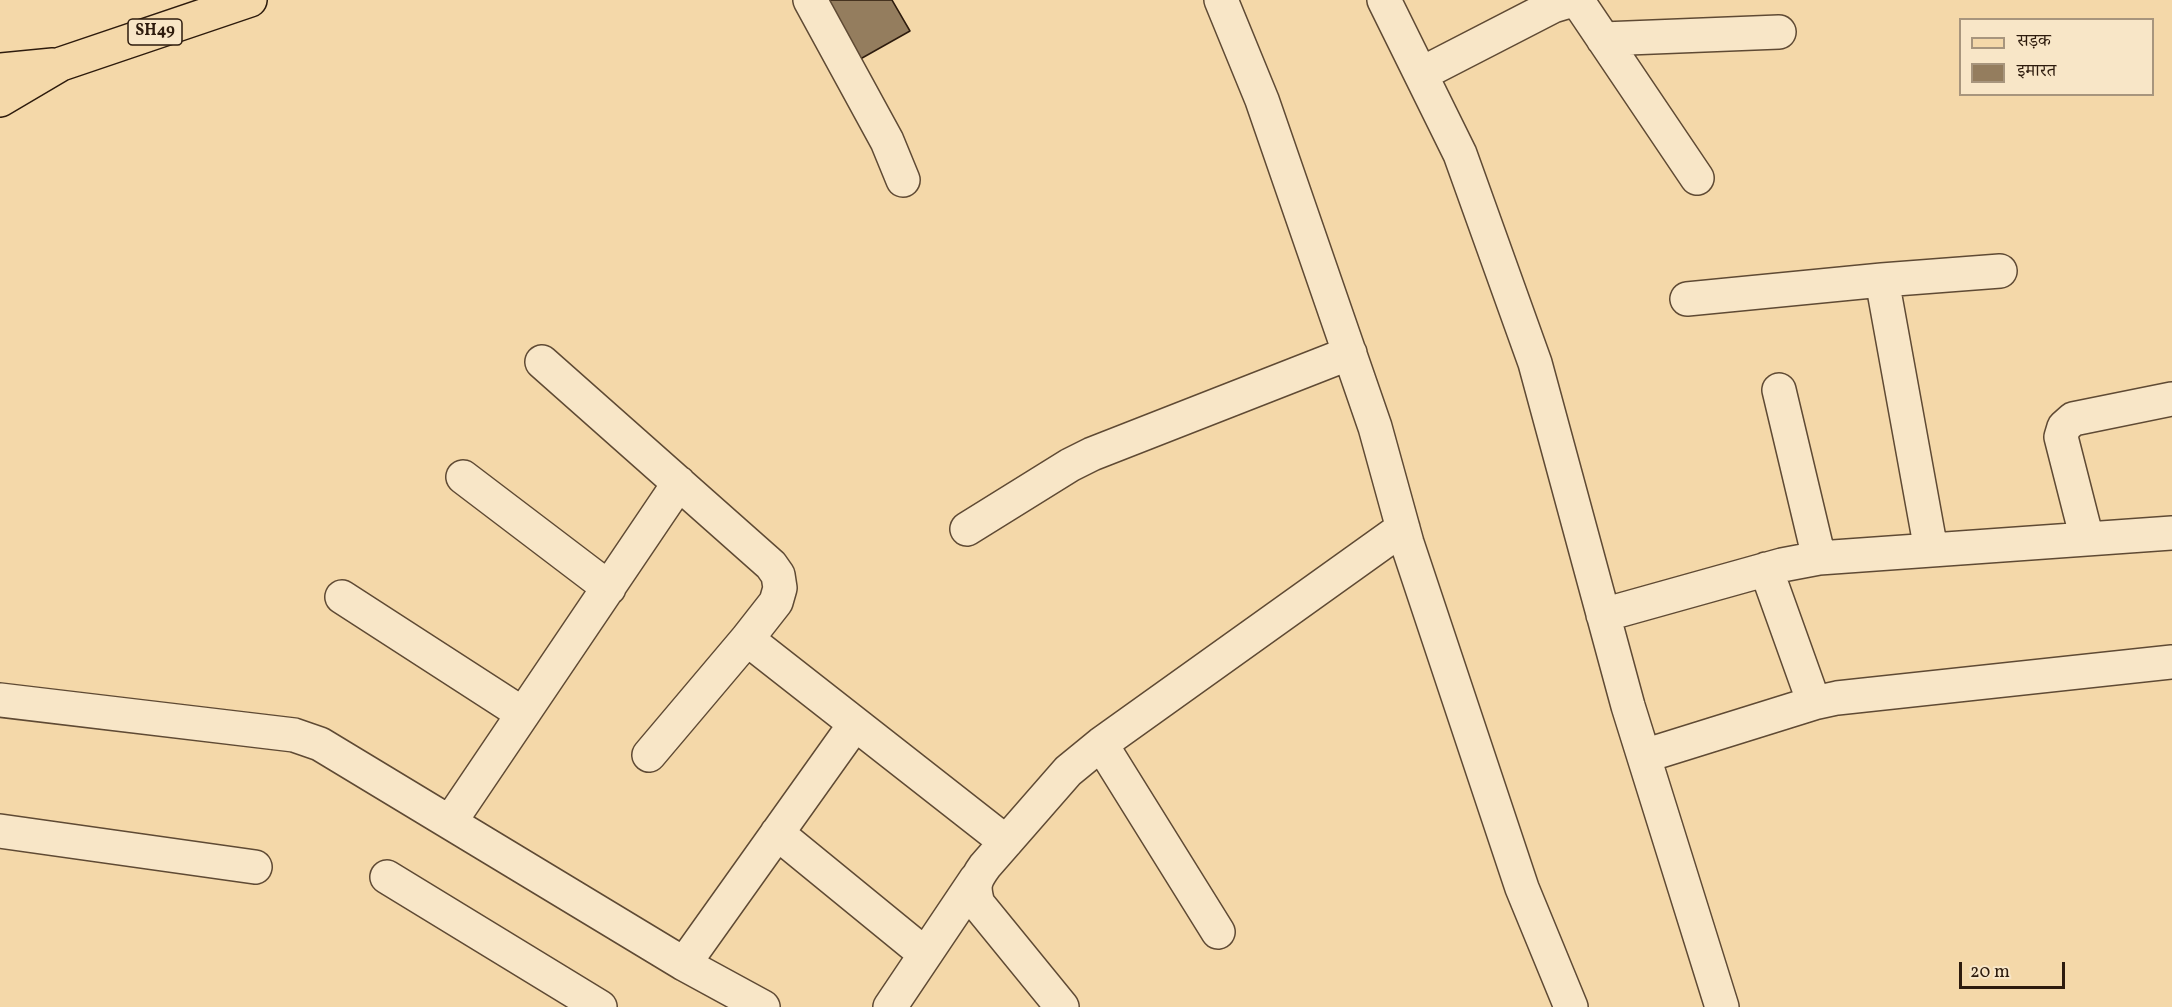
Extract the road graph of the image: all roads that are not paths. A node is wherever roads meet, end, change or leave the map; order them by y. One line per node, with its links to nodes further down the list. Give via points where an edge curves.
1 (250, 0): 8 (main road, SH49)
2 (810, 0): 13 (street, via 887,141)
3 (1221, 0): 17 (street, via 1262,100)
4 (1384, 0): 10 (street)
5 (1565, 2): 7 (street); 10 (street)
6 (1779, 32): 7 (street)
7 (1603, 39): 12 (street)
8 (61, 64): 9 (main road, SH49); 11 (main road, SH49)
9 (0, 70)
10 (1421, 74): 32 (street, via 1460,154 1535,363)
11 (0, 100)
12 (1697, 178)
13 (903, 180)
14 (2000, 271): 15 (street)
15 (1882, 280): 16 (street); 27 (street)
16 (1687, 299)
17 (1350, 353): 23 (street); 24 (street, via 1092,454)
18 (542, 362): 22 (street)
19 (1779, 390): 28 (street)
20 (2172, 399): 26 (street, via 2073,419 2064,427 2061,437)
21 (463, 477): 30 (street)
22 (679, 483): 30 (street); 33 (street, via 778,575 776,602)
23 (1403, 528): 39 (street); 52 (street, via 1522,888)
24 (967, 529)
25 (2172, 533): 26 (street)
26 (2087, 539): 27 (street)
27 (1930, 550): 28 (street)
28 (1819, 558): 29 (street)
29 (1766, 569): 32 (street); 36 (street)
30 (609, 588): 37 (street)
31 (342, 597): 37 (street)
32 (1603, 615): 41 (street)
33 (747, 639): 38 (street); 40 (street)
34 (2172, 662): 36 (street)
35 (0, 700): 42 (street, via 294,735 320,744)
36 (1814, 703): 41 (street)
37 (523, 714): 42 (street)
38 (855, 724): 44 (street); 45 (street)
39 (1101, 744): 45 (street, via 1068,771); 49 (street)
40 (649, 755)
41 (1644, 756): 57 (street)
42 (450, 822): 51 (street)
43 (0, 831): 46 (street)
44 (777, 833): 50 (street); 51 (street)
45 (1006, 842): 48 (street)
46 (255, 867)
47 (387, 877): 53 (street)
48 (976, 879): 50 (street); 56 (street, via 978,904)
49 (1218, 932)
50 (925, 954): 55 (street)
51 (684, 964): 54 (street)
52 (1569, 1006)
53 (600, 1007)
54 (763, 1007)
55 (890, 1007)
56 (1062, 1007)
57 (1722, 1007)

